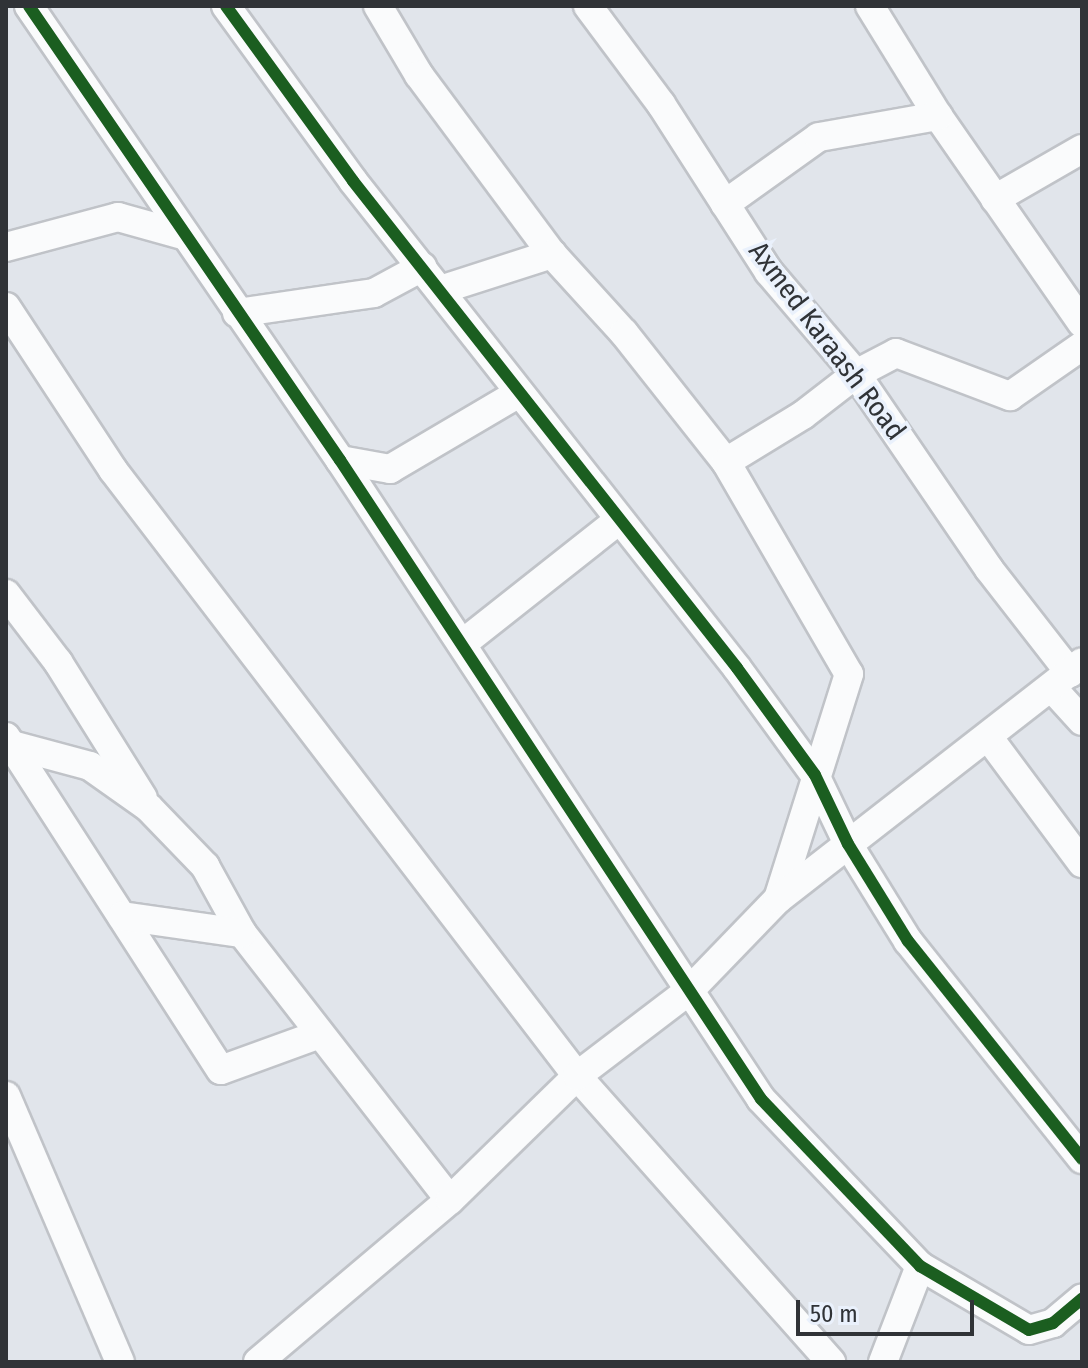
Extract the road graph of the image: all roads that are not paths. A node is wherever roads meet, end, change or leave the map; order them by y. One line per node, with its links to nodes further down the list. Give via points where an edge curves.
1 (29, 6): 10 (street)
2 (226, 6): 13 (street)
3 (378, 6): 12 (street, via 419,75)
4 (588, 6): 9 (street, Axmed Karaash Road, via 661,104)
5 (870, 6): 6 (street)
6 (938, 116): 8 (street); 9 (street, via 819,137)
7 (1082, 149): 8 (street)
8 (995, 199): 17 (street)
9 (725, 204): 19 (street, Axmed Karaash Road, via 769,272)
10 (183, 235): 11 (street, via 118,217); 16 (street)
11 (6, 247)
12 (552, 254): 14 (street); 22 (street, via 624,333)
13 (422, 267): 14 (street); 16 (street, via 374,293)
14 (440, 290): 20 (street)
15 (6, 307): 39 (street, via 113,470)
16 (237, 313): 21 (street)
17 (1082, 323)
18 (1082, 346): 19 (street, via 1010,396 896,353)
19 (856, 374): 22 (street, via 803,415); 26 (street, Axmed Karaash Road, via 989,569)
20 (519, 393): 21 (street, via 390,469); 23 (street)
21 (340, 460): 25 (street)
22 (726, 462): 30 (street, via 849,674)
23 (619, 520): 25 (street); 30 (street)
24 (6, 594): 31 (street, via 58,662)
25 (462, 644): 37 (street)
26 (1069, 675): 27 (street, Axmed Karaash Road); 28 (street)
27 (1082, 721)
28 (989, 738): 32 (street); 33 (street)
29 (9, 741): 31 (street, via 90,766); 35 (street)
30 (815, 775): 32 (street); 34 (street)
31 (149, 808): 36 (street, via 205,866)
32 (848, 844): 34 (street); 41 (street, via 908,941)
33 (1082, 863)
34 (778, 899): 37 (street)
35 (122, 916): 36 (street); 38 (street, via 221,1070)
36 (242, 933): 38 (street)
37 (691, 989): 39 (street); 43 (street, via 761,1099)
38 (320, 1034): 42 (street)
39 (577, 1076): 42 (street); 47 (street)
40 (6, 1096): 46 (street)
41 (1082, 1159)
42 (450, 1200): 45 (street)
43 (920, 1266): 44 (street, via 1029,1330 1053,1323); 48 (street)
44 (1082, 1299)
45 (267, 1358)
46 (120, 1362)
47 (831, 1362)
48 (883, 1362)

